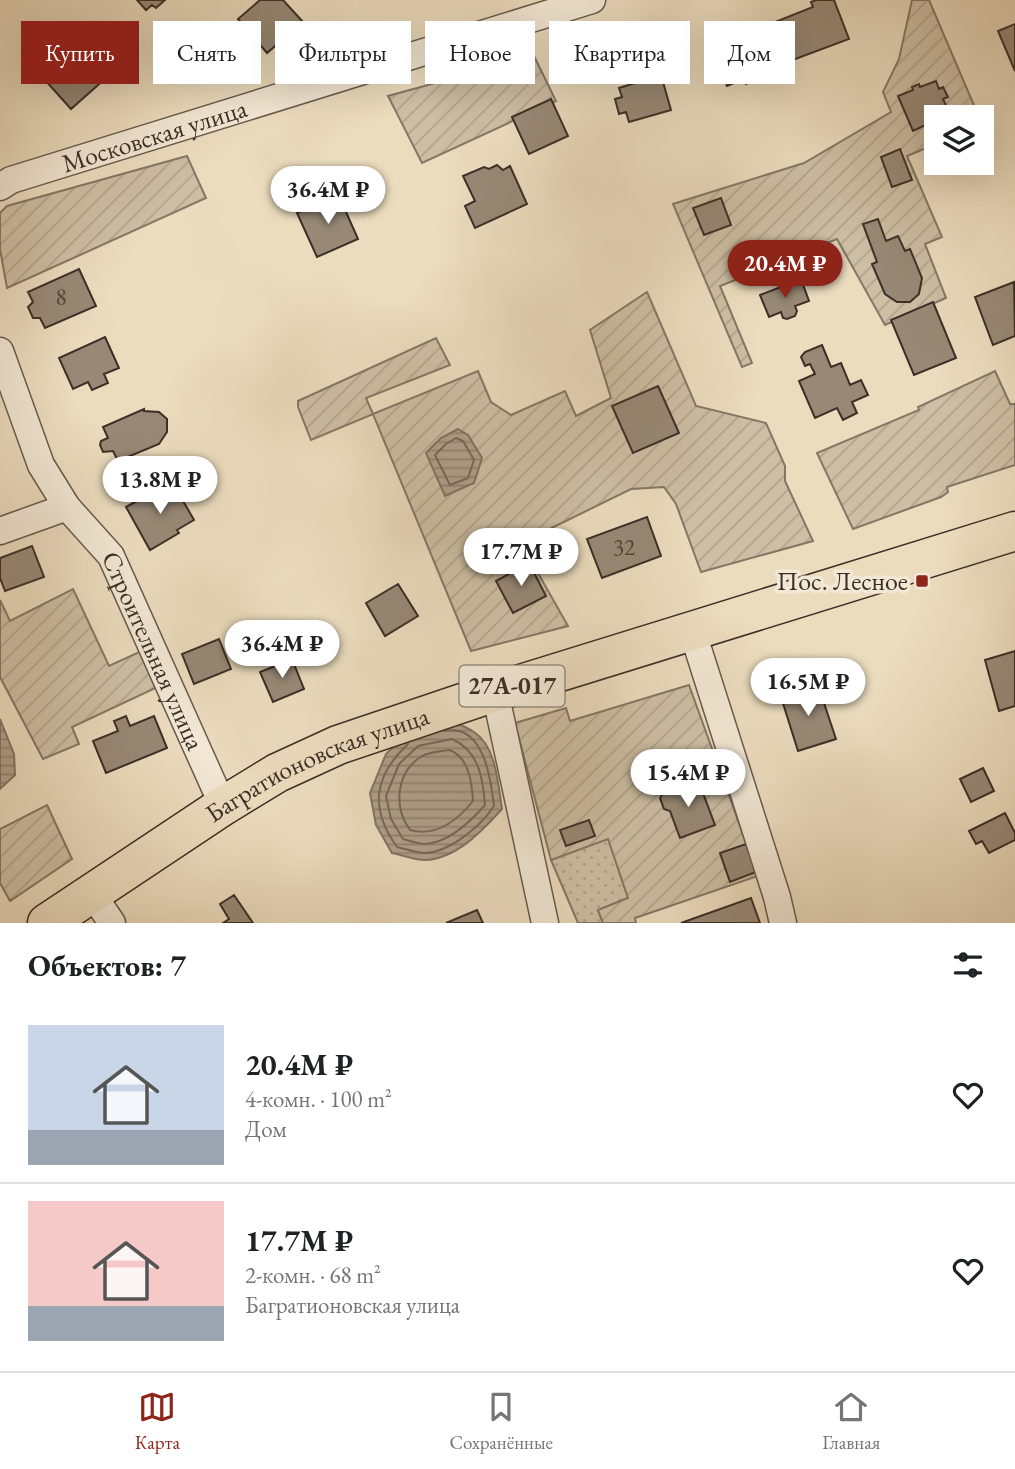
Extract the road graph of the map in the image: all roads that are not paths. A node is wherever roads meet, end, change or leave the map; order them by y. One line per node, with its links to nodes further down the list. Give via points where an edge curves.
1 (592, 0): 2 (street, Московская улица)
2 (0, 187)
3 (0, 351): 4 (street, Строительная улица, via 41,465)
4 (67, 506): 5 (street); 9 (street, Строительная улица, via 111,556)
5 (0, 531)
6 (1015, 531): 7 (main road, Багратионовская улица / 27А-017)
7 (692, 630): 8 (main road, Багратионовская улица / 27А-017); 14 (street)
8 (495, 692): 9 (main road, Багратионовская улица / 27А-017, via 338,745 277,773); 13 (street)
9 (223, 806): 10 (main road, Багратионовская улица / 27А-017)
10 (91, 892): 11 (main road, Багратионовская улица / 27А-017); 12 (street)
11 (47, 923)
12 (112, 923)
13 (545, 923)
14 (783, 923)

